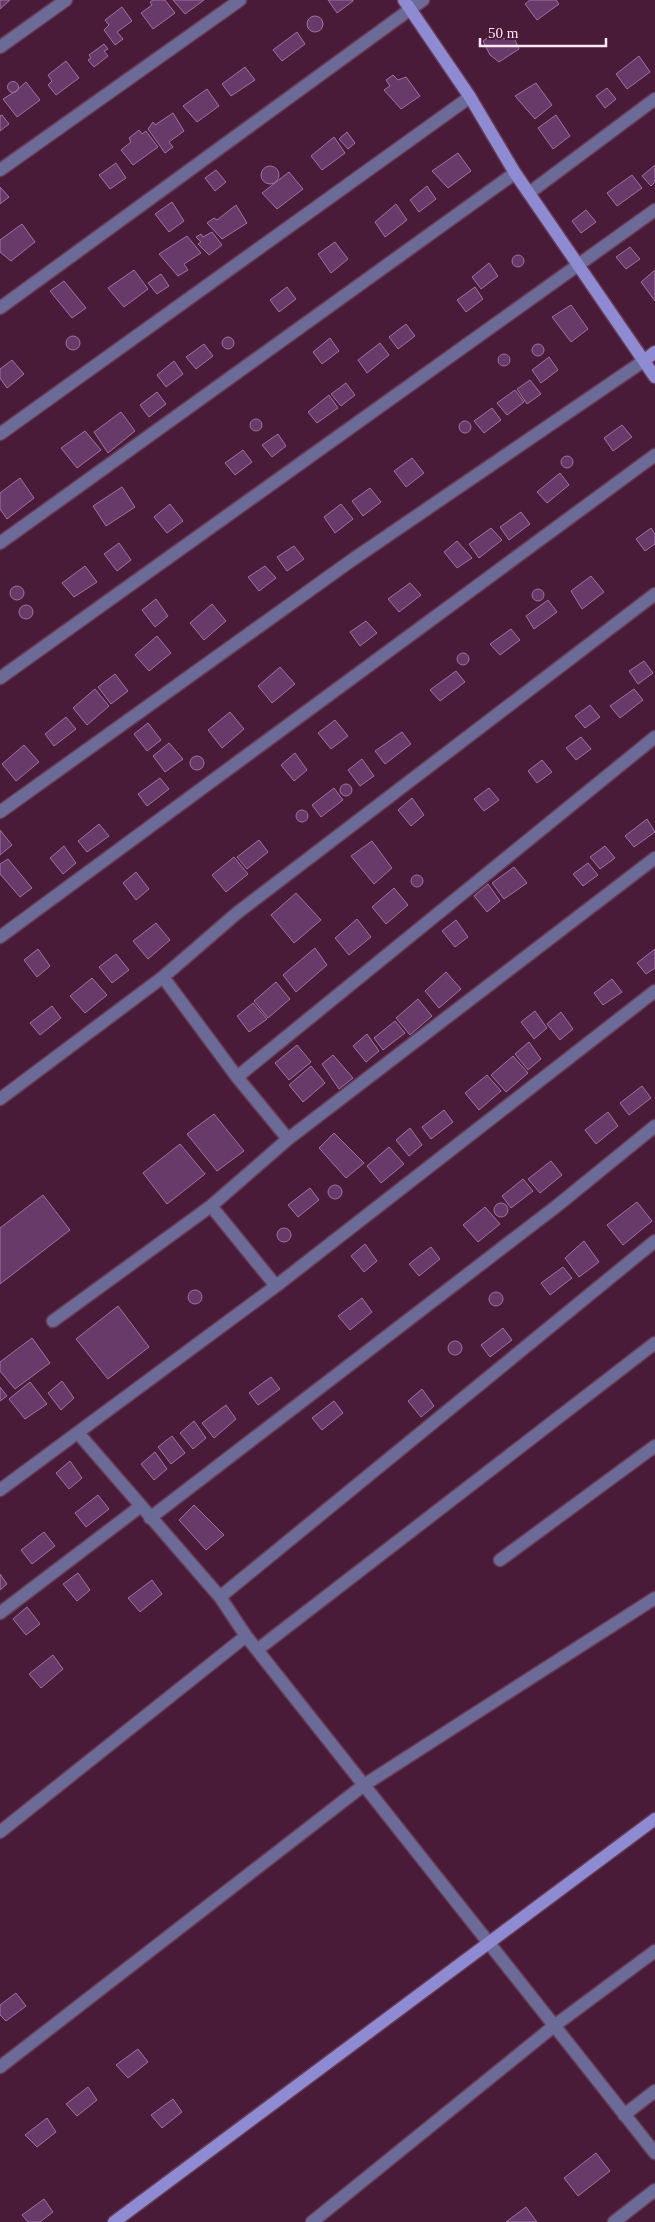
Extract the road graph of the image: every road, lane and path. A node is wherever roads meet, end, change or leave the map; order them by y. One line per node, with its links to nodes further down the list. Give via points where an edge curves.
1 (66, 0): 5 (street)
2 (240, 0): 8 (street)
3 (423, 0): 4 (street)
4 (407, 4): 6 (street); 13 (street)
5 (0, 47)
6 (470, 97): 9 (street); 16 (street)
7 (655, 98): 10 (street)
8 (0, 170)
9 (515, 173): 10 (street); 18 (street)
10 (528, 193): 12 (street)
11 (655, 210): 12 (street)
12 (579, 266): 14 (street); 20 (street)
13 (0, 308)
14 (650, 356): 15 (street); 22 (street, via 352,560)
15 (655, 377)
16 (0, 434)
17 (655, 456): 24 (street)
18 (0, 544)
19 (655, 594): 25 (street, via 237,913)
20 (0, 678)
21 (655, 737): 27 (street)
22 (0, 812)
23 (655, 858): 30 (street)
24 (0, 937)
25 (163, 977): 27 (street); 28 (street)
26 (655, 991): 33 (street)
27 (237, 1077): 30 (street)
28 (0, 1099)
29 (655, 1126): 40 (street, via 558,1205)
30 (288, 1139): 31 (street)
31 (211, 1206): 33 (street); 34 (street)
32 (655, 1241): 42 (street)
33 (276, 1286): 36 (street)
34 (53, 1321)
35 (655, 1342): 46 (street)
36 (78, 1433): 38 (street); 39 (street)
37 (655, 1446): 41 (street)
38 (0, 1490)
39 (141, 1506): 40 (street); 44 (street)
40 (150, 1518): 42 (street)
41 (500, 1560)
42 (220, 1597): 45 (street)
43 (655, 1598): 47 (street)
44 (0, 1613)
45 (246, 1636): 46 (street); 49 (street)
46 (257, 1650): 47 (street)
47 (364, 1785): 50 (street); 53 (street)
48 (655, 1819): 50 (street)
49 (0, 1832)
50 (488, 1943): 52 (street); 58 (street)
51 (655, 1951): 52 (street)
52 (554, 2026): 55 (street); 59 (street)
53 (0, 2067)
54 (655, 2091): 55 (street)
55 (624, 2115): 56 (street)
56 (655, 2153)
57 (655, 2190): 60 (street)
58 (114, 2222)
59 (312, 2222)
60 (614, 2222)

